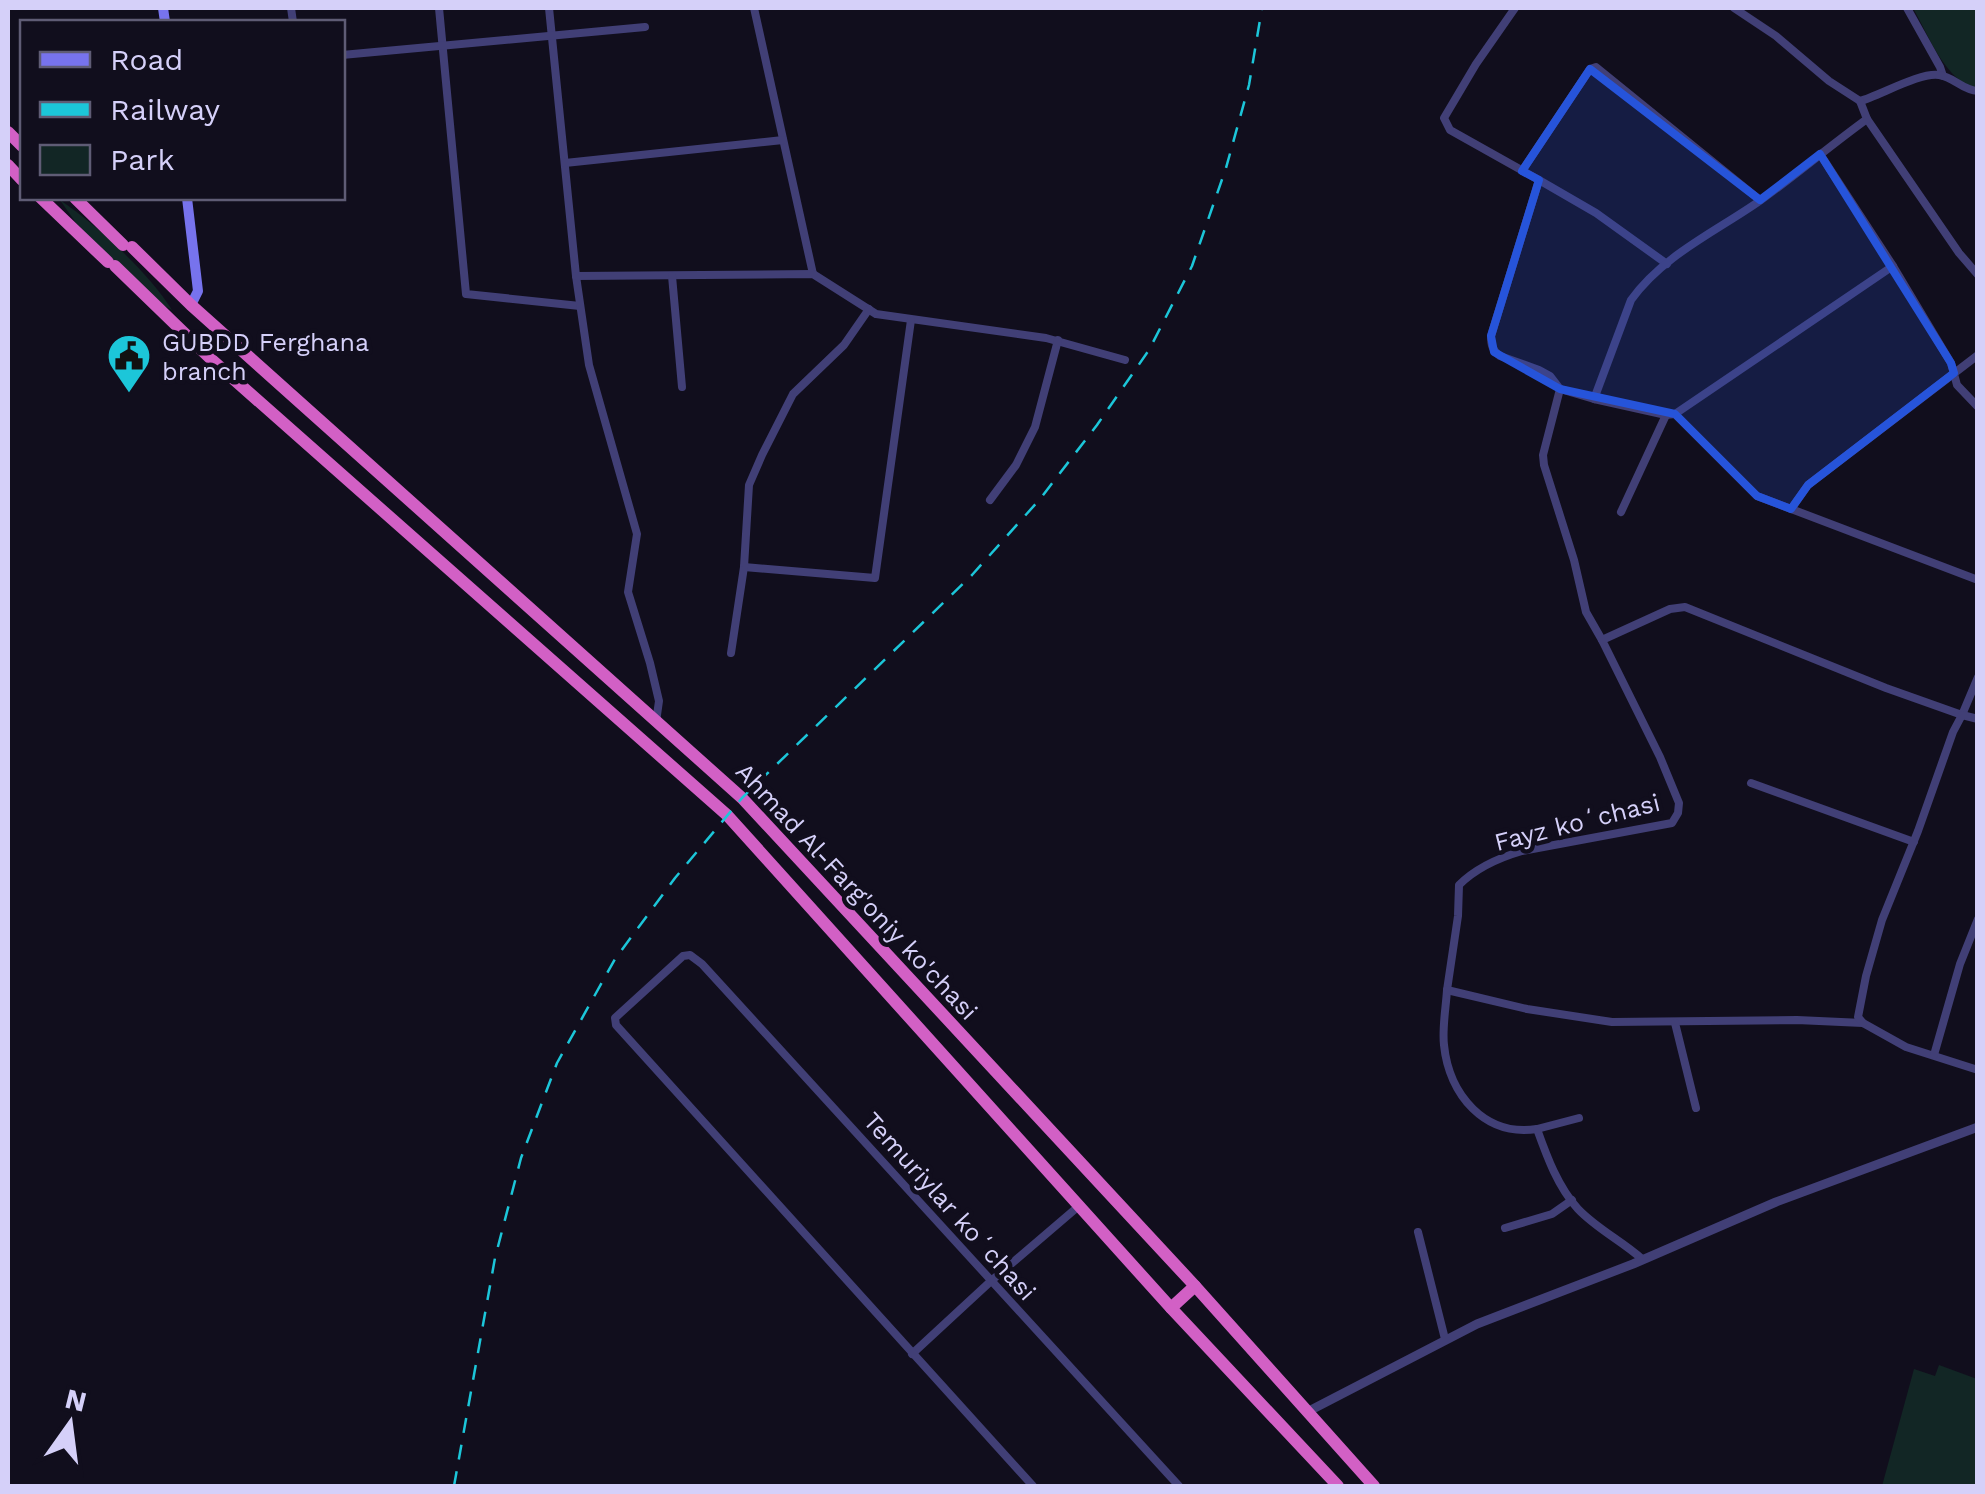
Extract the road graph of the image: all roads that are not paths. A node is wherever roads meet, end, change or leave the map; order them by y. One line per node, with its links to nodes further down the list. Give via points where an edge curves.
1 (439, 8): 9 (street)
2 (549, 8): 8 (street)
3 (754, 8): 15 (street)
4 (1515, 8): 18 (street, via 1444,118 1450,130)
5 (1734, 8): 13 (street)
6 (1907, 8): 11 (street)
7 (646, 28): 8 (street)
8 (552, 34): 9 (street); 17 (street)
9 (443, 45): 10 (street); 31 (street, via 466,294)
10 (345, 55)
11 (1943, 76): 12 (street); 13 (street)
12 (1978, 91)
13 (1860, 101): 14 (street)
14 (1867, 119): 16 (street); 27 (street)
15 (784, 140): 17 (street); 26 (street)
16 (1820, 154): 23 (street); 25 (street)
17 (565, 163): 28 (street)
18 (1522, 171): 19 (street); 23 (street, via 1596,67)
19 (1538, 180): 24 (street); 39 (street, via 1492,346)
20 (43, 200): 47 (highway, Ahmad Al-Farg'oniy ko'chasi)
21 (76, 200): 30 (highway, Ahmad Al-Farg'oniy ko'chasi)
22 (186, 200): 30 (main road, via 198,291)
23 (1760, 200): 24 (street)
24 (1667, 264): 40 (street, via 1631,300)
25 (1892, 266): 37 (street); 42 (street)
26 (813, 274): 29 (street); 32 (street)
27 (1978, 274)
28 (576, 276): 29 (street); 31 (street)
29 (672, 276): 38 (street)
30 (191, 305): 44 (highway, Ahmad Al-Farg'oniy ko'chasi)
31 (580, 306): 55 (street, via 588,365 637,534 628,592 659,701)
32 (869, 310): 33 (street); 48 (street, via 793,394 762,455 749,486)
33 (911, 320): 34 (street); 48 (street, via 874,578)
34 (1058, 340): 36 (street); 43 (street, via 1035,427)
35 (1978, 354): 37 (street)
36 (1125, 360)
37 (1954, 373): 41 (street); 45 (street, via 1808,486)
38 (682, 387)
39 (1560, 388): 40 (street); 50 (street, via 1544,465 1586,612)
40 (1594, 400): 42 (street)
41 (1978, 407)
42 (1671, 414): 45 (street, via 1757,496); 46 (street)
43 (990, 500)
44 (411, 502): 47 (highway); 55 (highway, Ahmad Al-Farg'oniy ko'chasi)
45 (1791, 509): 49 (street)
46 (1621, 512)
47 (395, 523): 69 (highway, Ahmad Al-Farg'oniy ko'chasi, via 727,815)
48 (744, 566): 51 (street)
49 (1978, 580)
50 (1602, 640): 53 (street, via 1685,608); 59 (street, Fayz koʻchasi, via 1660,757 1678,812 1672,824 1522,851 1470,874 1459,886)
51 (731, 653)
52 (1978, 677): 53 (street)
53 (1962, 716): 54 (street); 57 (street)
54 (1978, 720)
55 (656, 722): 74 (highway, Ahmad Al-Farg'oniy ko'chasi, via 742,798)
56 (1751, 782): 57 (street)
57 (1914, 842): 61 (street, via 1871,957)
58 (1978, 919): 62 (street)
59 (1448, 990): 60 (street, via 1571,1018); 67 (street, via 1444,1045 1457,1090 1494,1126)
60 (1676, 1023): 61 (street); 64 (street)
61 (1862, 1024): 62 (street)
62 (1934, 1056): 63 (street)
63 (1978, 1070)
64 (1696, 1108)
65 (1579, 1118): 67 (street)
66 (1978, 1128): 72 (street)
67 (1537, 1130): 68 (street)
68 (1572, 1200): 70 (street, via 1552,1214); 72 (street)
69 (1080, 1204): 73 (street); 75 (highway, Ahmad Al-Farg'oniy ko'chasi)
70 (1505, 1228)
71 (1418, 1232): 76 (street)
72 (1642, 1259): 76 (street)
73 (991, 1281): 77 (street); 77 (street, Temuriylar koʻchasi, via 702,964 683,956 615,1018); 80 (street, Temuriylar koʻchasi)
74 (1195, 1286): 75 (highway); 78 (highway, Ahmad Al-Farg'oniy ko'chasi)
75 (1171, 1308): 81 (highway, Ahmad Al-Farg'oniy ko'chasi)
76 (1445, 1339): 78 (street)
77 (912, 1354): 79 (street)
78 (1306, 1412): 82 (highway, Ahmad Al-Farg'oniy ko'chasi)
79 (1033, 1486)
80 (1179, 1486)
81 (1338, 1486)
82 (1374, 1486)

